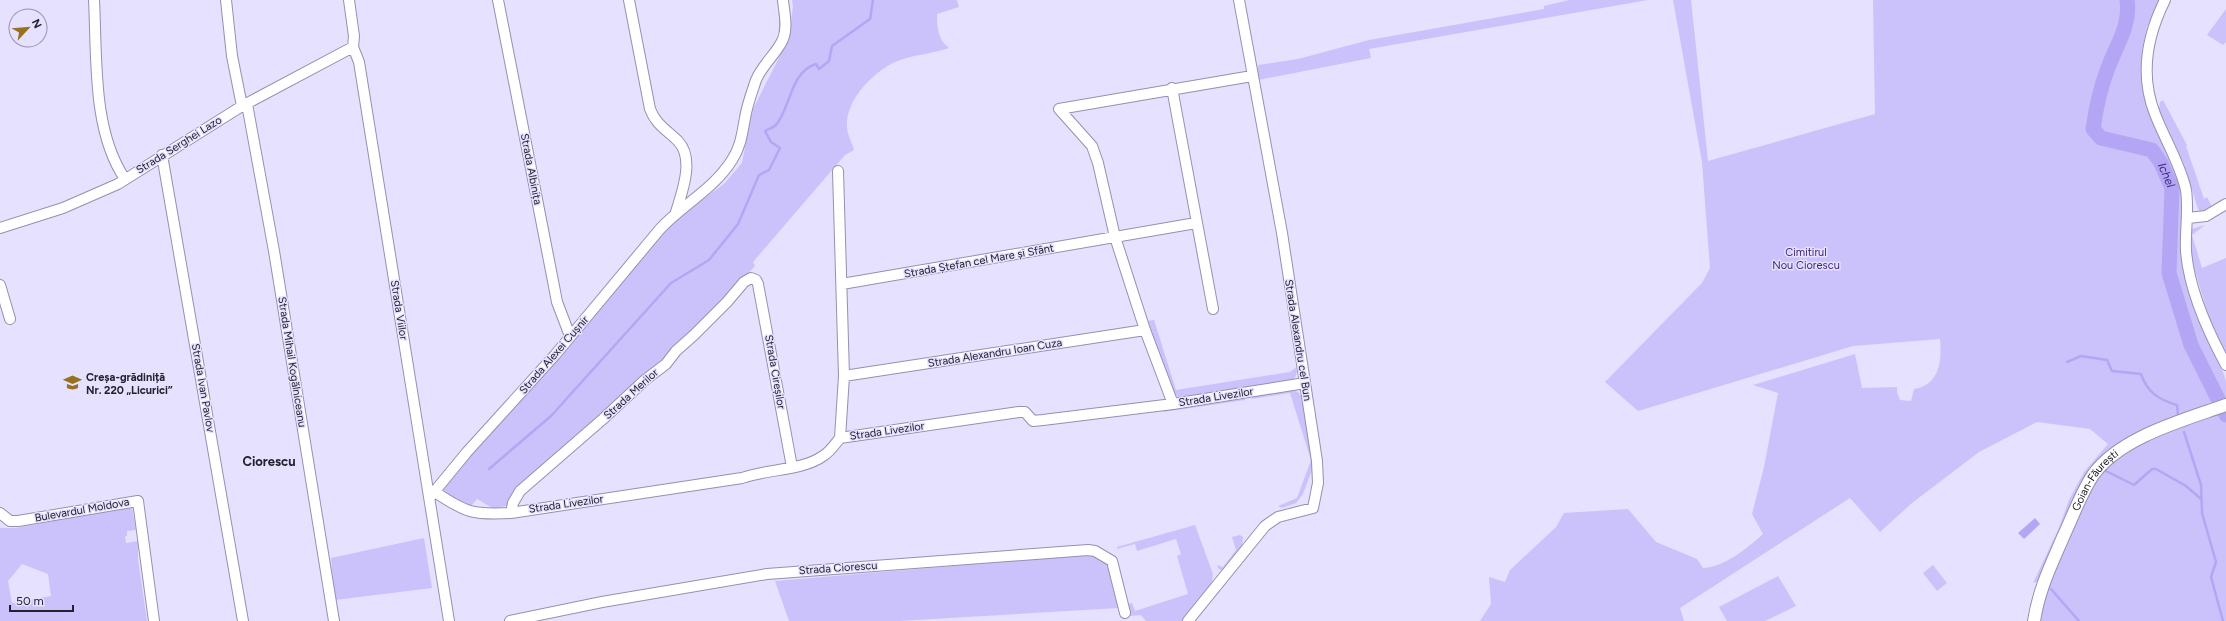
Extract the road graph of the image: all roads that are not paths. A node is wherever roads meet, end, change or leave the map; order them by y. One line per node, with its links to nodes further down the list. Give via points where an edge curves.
1 (94, 0): 15 (street, via 101,113 112,153)
2 (226, 0): 12 (street, Strada Mihail Kogălniceanu, via 232,56)
3 (349, 0): 9 (street, Strada Viilor, via 354,36)
4 (498, 0): 28 (street, Strada Albinița, via 554,288)
5 (629, 0): 17 (street, via 650,110 658,125 679,143 686,159 684,186)
6 (783, 0): 17 (street, via 786,22 783,40 757,77 745,116 742,142 719,177 688,206)
7 (1239, 0): 10 (street, Strada Alexandru cel Bun)
8 (2165, 0): 18 (street, via 2147,49 2146,74 2155,115 2182,174)
9 (352, 47): 12 (street, Strada Serghei Lazo); 36 (street, Strada Viilor, via 359,62)
10 (1252, 76): 11 (street); 31 (street, Strada Alexandru cel Bun, via 1282,233)
11 (1172, 88): 19 (street); 21 (street, via 1059,109 1092,146)
12 (244, 105): 13 (street, Strada Serghei Lazo); 42 (street, Strada Mihail Kogălniceanu, via 274,251)
13 (162, 155): 15 (street, Strada Serghei Lazo); 41 (street, Strada Ivan Pavlov)
14 (838, 171): 23 (street)
15 (125, 179): 20 (street, Strada Serghei Lazo, via 74,204)
16 (2226, 204): 18 (street, via 2206,216)
17 (676, 212): 28 (street, Strada Alexei Cușnir)
18 (2188, 218): 29 (street, via 2186,252 2191,278 2206,323)
19 (1196, 223): 21 (street, Strada Ștefan cel Mare și Sfânt); 25 (street)
20 (0, 228)
21 (1115, 237): 23 (street, Strada Ștefan cel Mare și Sfânt); 27 (street)
22 (754, 278): 35 (street, Strada Cireșilor, via 758,284); 37 (street, Strada Merilor, via 744,282 708,322 676,350 666,364 520,491)
23 (842, 284): 30 (street)
24 (0, 285): 26 (street)
25 (1213, 309)
26 (10, 319)
27 (1145, 330): 30 (street, Strada Alexandru Ioan Cuza); 32 (street)
28 (570, 336): 36 (street, Strada Alexei Cușnir)
29 (2226, 365)
30 (844, 376): 34 (street)
31 (1305, 383): 32 (street, Strada Livezilor); 45 (street, Strada Alexandru cel Bun, via 1317,461 1318,483 1313,508 1278,517 1265,526)
32 (1173, 404): 34 (street, Strada Livezilor, via 1034,421 1025,412 1019,412)
33 (2226, 405): 46 (street, Goian-Făurești, via 2149,434 2115,454 2101,466 2086,487 2041,586)
34 (840, 438): 35 (street, Strada Livezilor, via 822,457)
35 (792, 467): 37 (street, Strada Livezilor, via 742,478)
36 (432, 494): 37 (street, Strada Livezilor, via 468,512); 43 (street, Strada Viilor)
37 (511, 512)
38 (1, 516): 40 (street, Bulevardul Moldova, via 10,521 18,521 138,501)
39 (1125, 613): 44 (street, Strada Ciorescu, via 1112,561 1095,551 1088,550 767,574 602,602)
40 (154, 621)
41 (243, 621)
42 (334, 621)
43 (449, 621)
44 (510, 621)
45 (1188, 621)
46 (2034, 621)

